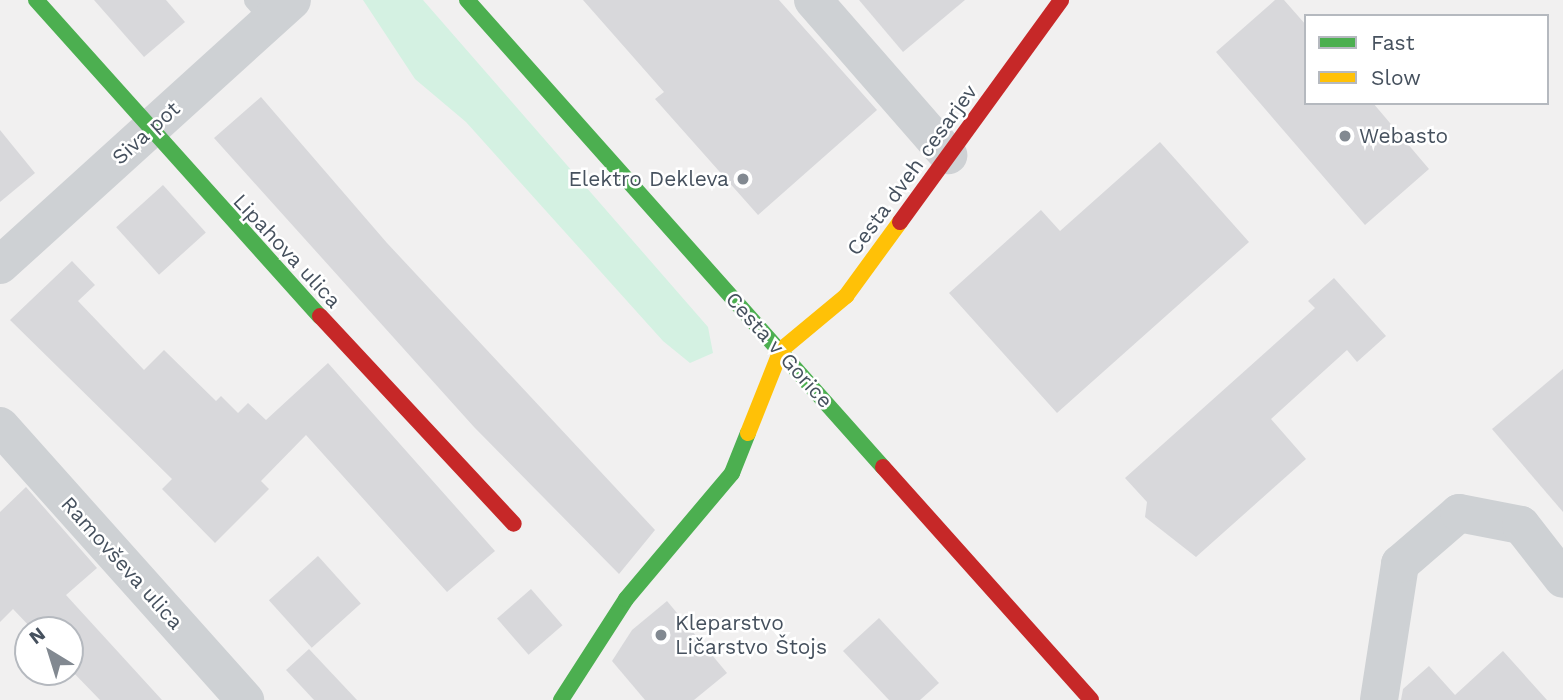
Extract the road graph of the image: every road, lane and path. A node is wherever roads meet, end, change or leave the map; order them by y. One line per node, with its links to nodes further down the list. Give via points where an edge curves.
1 (36, 0): 6 (street, Lipahova ulica)
2 (467, 0): 9 (street, Cesta v Gorice)
3 (814, 0): 7 (street)
4 (1061, 0): 7 (street, Cesta dveh cesarjev)
5 (272, 7): 6 (street, Siva pot)
6 (148, 132): 8 (street, Siva pot); 11 (street, Lipahova ulica)
7 (948, 155): 9 (street, Cesta dveh cesarjev, via 846,296)
8 (0, 265)
9 (781, 350): 14 (street, via 732,473 626,600); 15 (street, Cesta v Gorice)
10 (0, 426): 13 (street, Ramovševa ulica)
11 (513, 524)
12 (1563, 579): 16 (street, via 1521,525 1459,513 1400,564)
13 (245, 700)
14 (561, 700)
15 (1091, 700)
16 (1379, 700)

